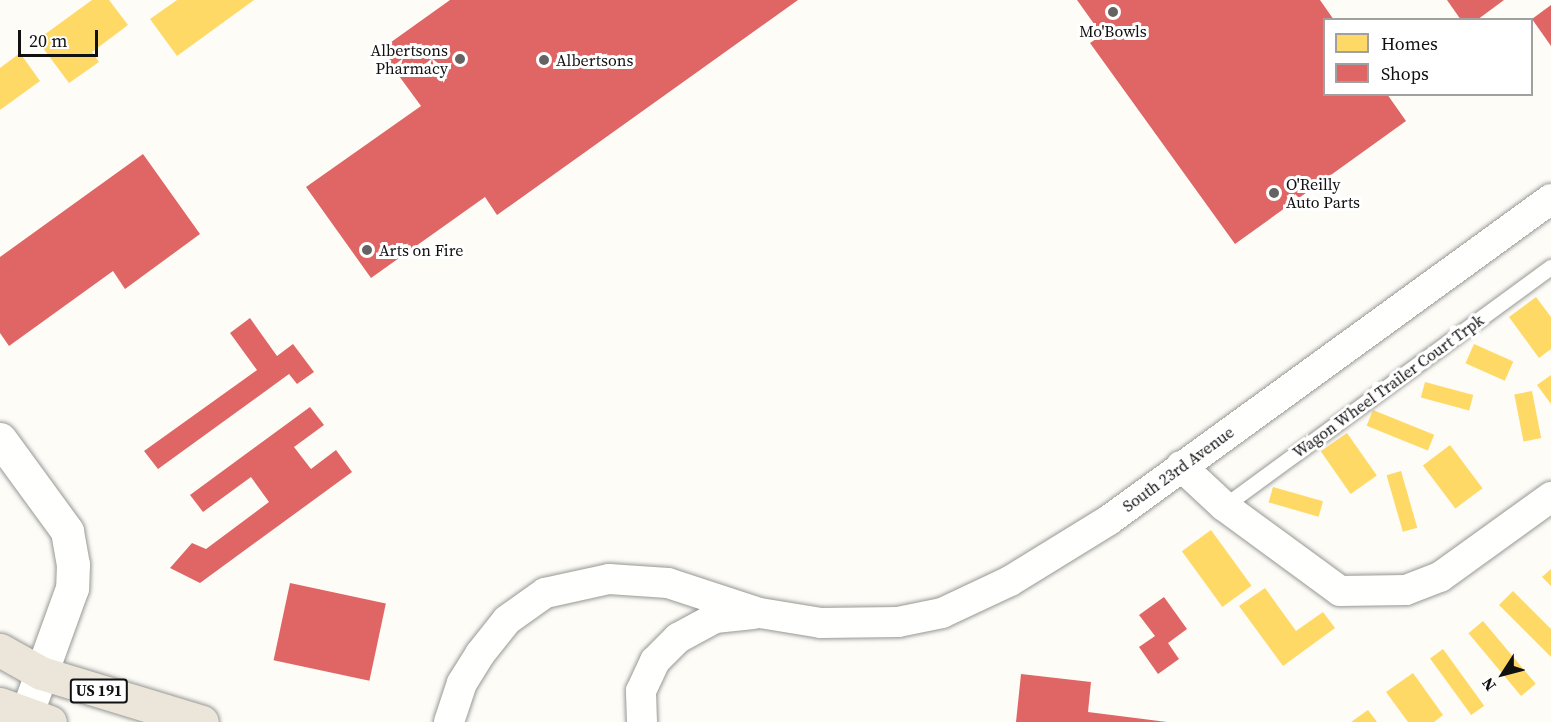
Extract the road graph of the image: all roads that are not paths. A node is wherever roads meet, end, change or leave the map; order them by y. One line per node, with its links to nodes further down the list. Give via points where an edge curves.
1 (1551, 200): 4 (street, South 23rd Avenue)
2 (1551, 267): 6 (lane, Wagon Wheel Trailer Court Trpk)
3 (0, 439): 9 (street, via 67,531 73,564 72,588)
4 (1181, 466): 6 (street); 7 (street, South 23rd Avenue, via 1109,520 1040,563 942,613 898,622 821,623)
5 (1551, 497): 6 (street, via 1440,578 1397,590 1340,591)
6 (1224, 506)
7 (760, 613): 12 (street, South 23rd Avenue, via 668,583 609,579 545,593 507,620 480,654 462,683); 13 (street, South 23rd Avenue, via 716,618 678,638 655,661 641,691)
8 (0, 650): 9 (highway, US 191)
9 (41, 673): 10 (street); 11 (highway, US 191)
10 (25, 714)
11 (202, 722)
12 (449, 722)
13 (642, 722)

